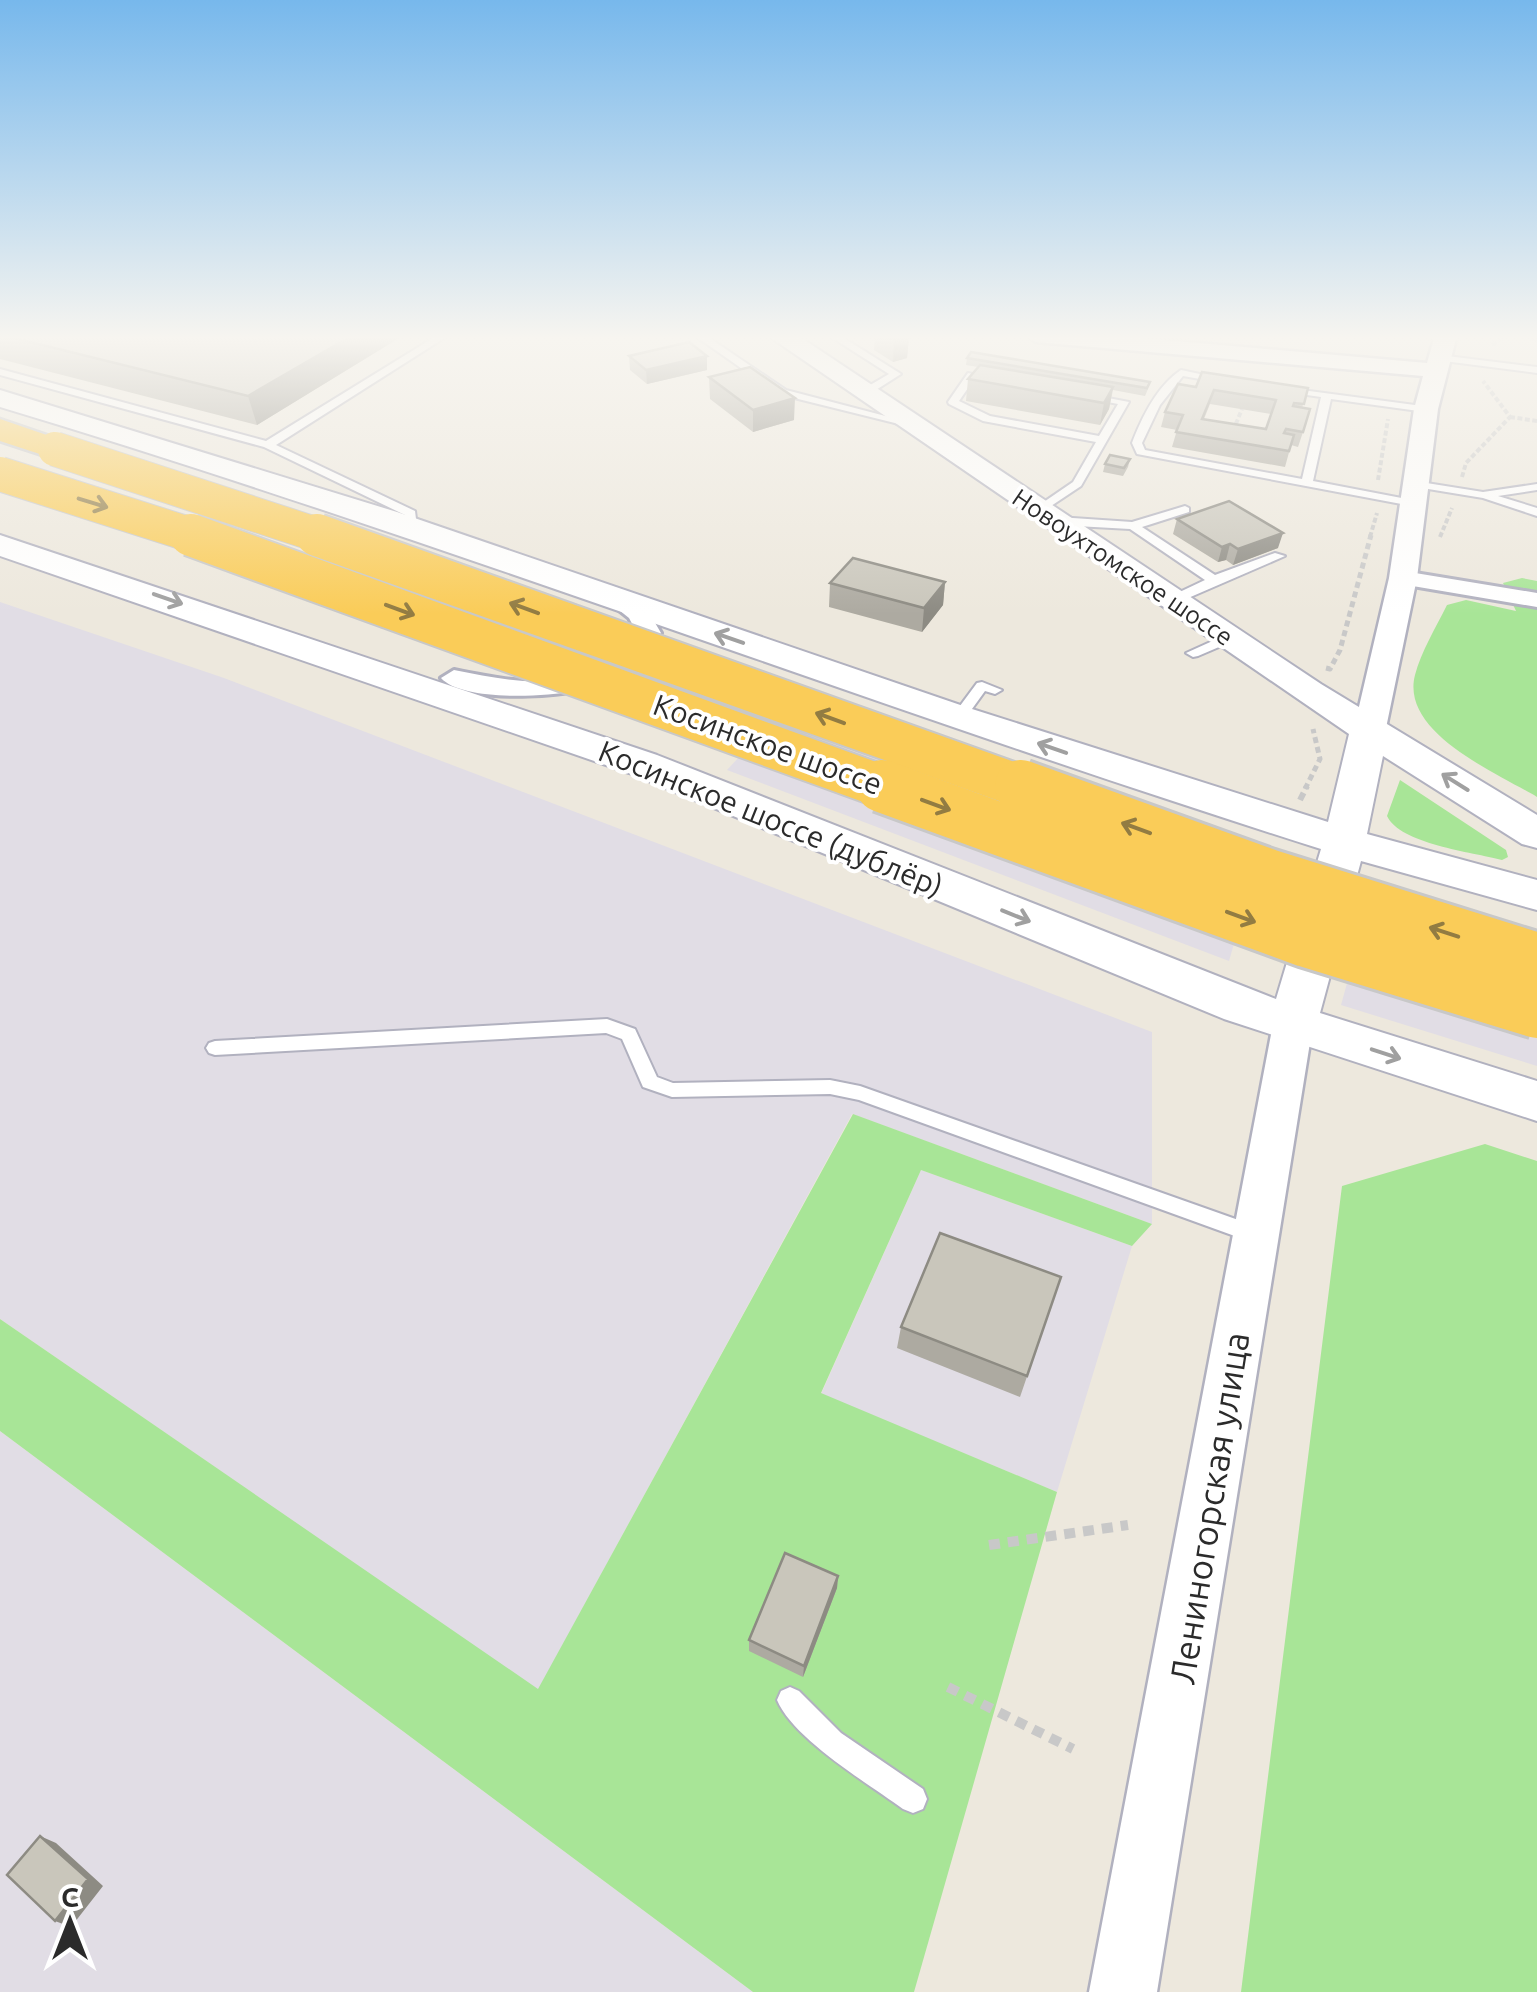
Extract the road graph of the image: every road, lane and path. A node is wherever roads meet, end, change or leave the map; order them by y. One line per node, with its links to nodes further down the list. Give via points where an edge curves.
1 (107, 428): 31 (main road)
2 (205, 428): 18 (lane)
3 (295, 428): 18 (lane)
4 (916, 428): 29 (main road, Новоухтомское шоссе)
5 (1043, 428): 17 (lane)
6 (1109, 428): 17 (lane)
7 (1146, 428): 20 (lane, via 1138,448 1150,456)
8 (1235, 428): 16 (path)
9 (1322, 428): 15 (lane)
10 (1387, 428): 25 (path)
11 (1423, 428): 23 (street)
12 (1499, 428): 22 (path, via 1466,463)
13 (0, 429): 53 (highway, Косинское шоссе, one-way to 13, bridge, via 1268,875 282,522)
14 (1302, 435): 15 (lane)
15 (1320, 438): 20 (lane)
16 (1230, 439)
17 (1102, 440): 29 (lane, via 1077,484)
18 (268, 445): 31 (lane, via 411,513)
19 (0, 474): 54 (highway, Косинское шоссе, one-way to 54, bridge, via 192,535 1306,941)
20 (1306, 485): 25 (lane)
21 (1537, 488): 24 (lane)
22 (1459, 491): 23 (lane); 24 (lane); 33 (path)
23 (1413, 493): 25 (lane); 35 (street)
24 (1483, 495): 27 (lane)
25 (1377, 497): 40 (path, via 1361,577)
26 (1185, 510): 30 (lane)
27 (1537, 512)
28 (0, 515): 41 (main road, via 111,549)
29 (1047, 515): 30 (lane); 39 (main road, Новоухтомское шоссе)
30 (1133, 526): 36 (lane)
31 (412, 527): 37 (main road)
32 (0, 545): 47 (main road, Косинское шоссе (дублёр), one-way to 47)
33 (1434, 551)
34 (1279, 556): 36 (lane)
35 (1403, 578): 38 (street); 46 (street)
36 (1214, 580): 39 (lane)
37 (616, 598): 41 (street, via 639,614 650,633 620,668 580,687 539,691); 42 (main road, one-way to 37)
38 (1537, 600)
39 (1172, 601): 46 (main road, Новоухтомское шоссе, via 1211,646)
40 (1330, 669)
41 (454, 678): 47 (main road)
42 (854, 682): 44 (main road); 48 (main road, via 756,674 728,681 704,698 686,727 686,754)
43 (996, 690): 44 (lane, via 982,686)
44 (959, 717): 51 (main road, one-way to 44)
45 (1312, 727): 49 (path, via 1320,759)
46 (1370, 728): 50 (main road, Новоухтомское шоссе, one-way to 46); 51 (main road)
47 (643, 764): 48 (main road, Косинское шоссе (дублёр))
48 (732, 799): 55 (main road, Косинское шоссе (дублёр), one-way to 55)
49 (1300, 800)
50 (1537, 834)
51 (1344, 843): 52 (main road); 55 (main road)
52 (1537, 895)
53 (1537, 960)
54 (1537, 1012)
55 (1293, 1024): 57 (main road, Косинское шоссе (дублёр), one-way to 57); 58 (street, Лениногорская улица)
56 (215, 1048): 58 (lane, via 607,1026 629,1034 650,1082 672,1090 830,1087 860,1093)
57 (1537, 1100)
58 (1254, 1234): 65 (street, Лениногорская улица, via 1190,1634)
59 (1128, 1525): 60 (path)
60 (989, 1545)
61 (948, 1687): 63 (path)
62 (790, 1700): 64 (lane, via 832,1742)
63 (1073, 1748)
64 (913, 1799)
65 (1123, 1992)

